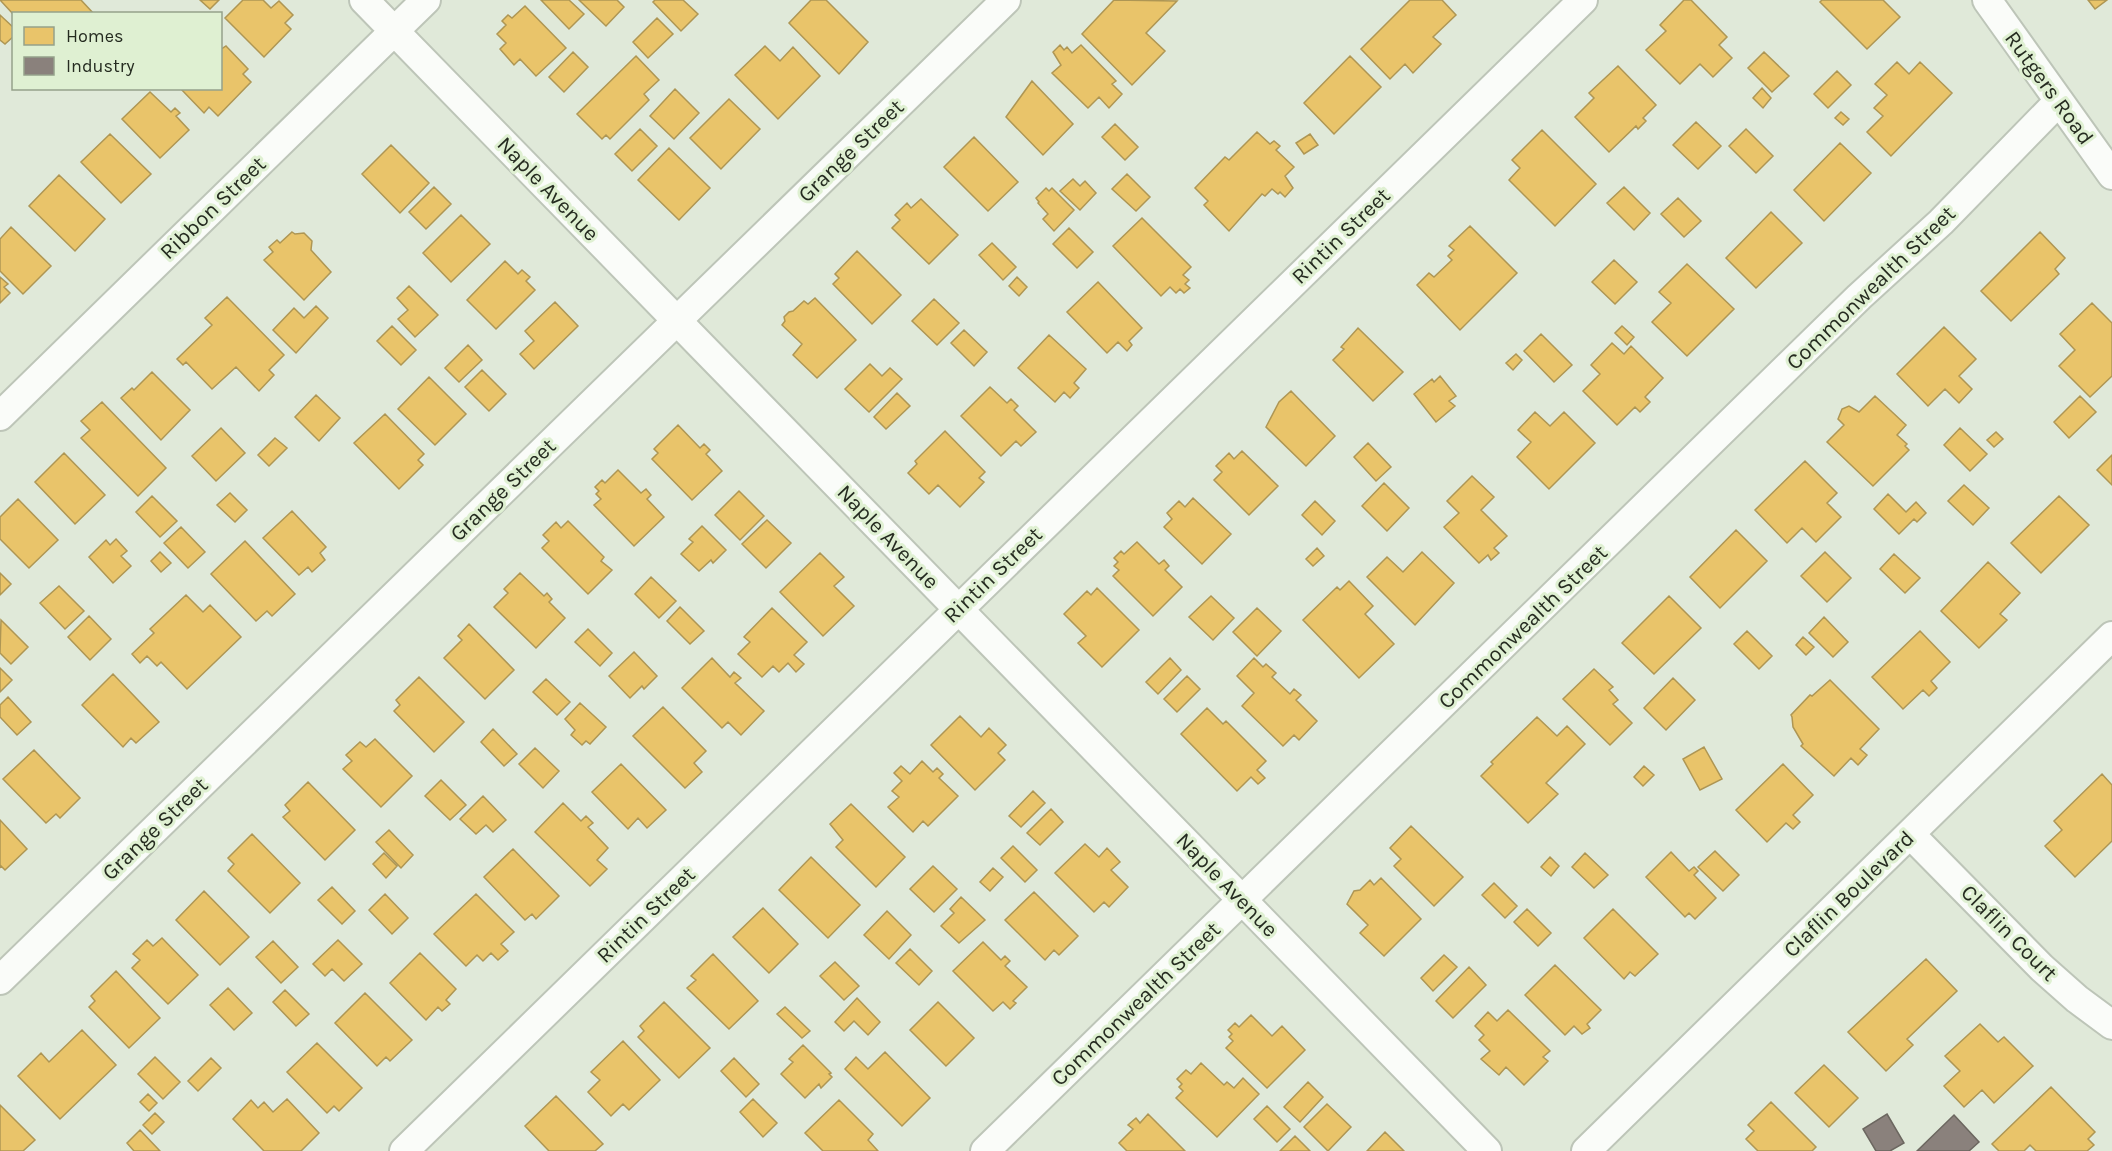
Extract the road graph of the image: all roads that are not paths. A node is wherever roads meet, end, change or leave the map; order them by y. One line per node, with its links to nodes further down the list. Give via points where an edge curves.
1 (364, 0): 6 (street, Naple Avenue)
2 (426, 0): 6 (street, Ribbon Street)
3 (1006, 0): 9 (street, Grange Street)
4 (1583, 0): 11 (street, Rintin Street)
5 (1987, 0): 7 (street, Rutgers Road)
6 (394, 31): 9 (street, Naple Avenue); 10 (street, Ribbon Street)
7 (2059, 101): 8 (street, Rutgers Road); 14 (street, Commonwealth Street, via 1941,222 1859,297)
8 (2112, 175)
9 (676, 321): 11 (street, Naple Avenue); 15 (street, Grange Street)
10 (0, 416)
11 (958, 609): 14 (street, Naple Avenue); 17 (street, Rintin Street)
12 (2112, 636): 13 (street, Claflin Boulevard)
13 (1911, 835): 16 (street, Claflin Court, via 2042,968); 20 (street, Claflin Boulevard)
14 (1242, 901): 18 (street, Commonwealth Street); 19 (street, Naple Avenue)
15 (0, 980)
16 (2112, 1025)
17 (404, 1151)
18 (985, 1151)
19 (1487, 1151)
20 (1586, 1151)

